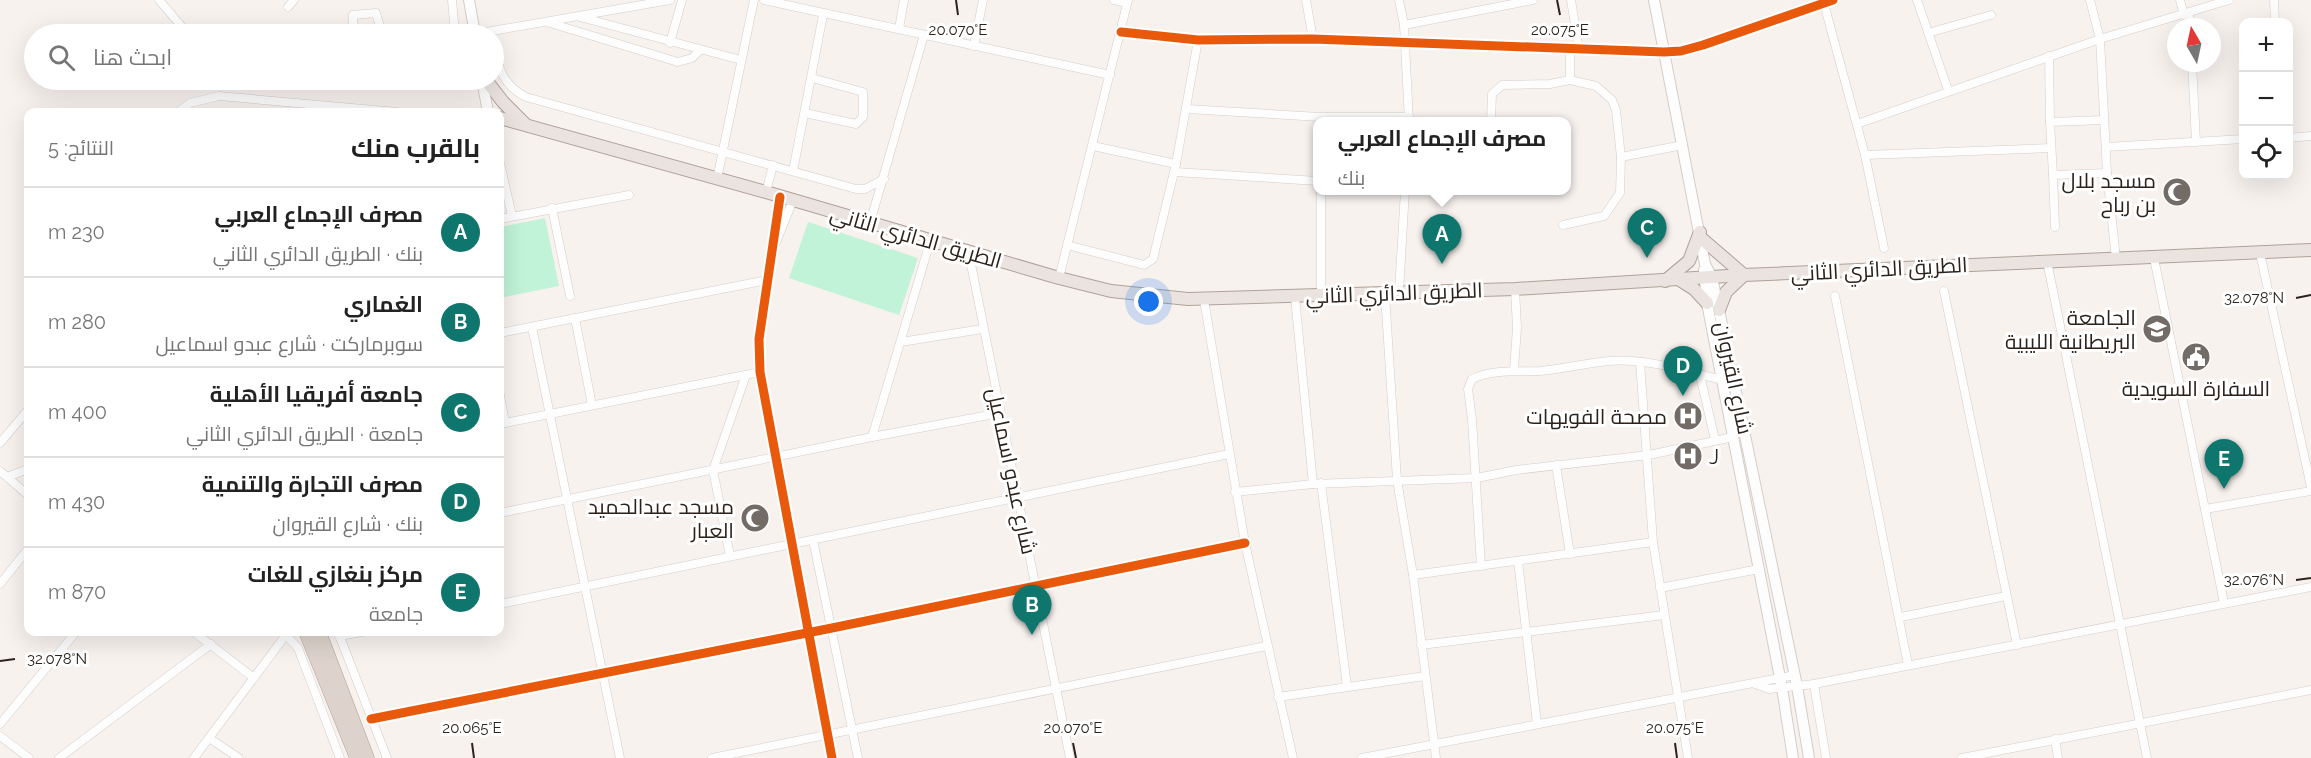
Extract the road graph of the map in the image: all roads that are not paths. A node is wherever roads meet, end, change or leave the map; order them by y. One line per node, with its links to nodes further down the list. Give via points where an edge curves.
1 (159, 0): 34 (street)
2 (287, 0): 3 (street, via 288,7)
3 (294, 0)
4 (452, 0): 37 (street)
5 (469, 0): 38 (main road)
6 (670, 0): 25 (street)
7 (682, 0): 49 (street)
8 (754, 0): 56 (street)
9 (764, 0): 28 (street)
10 (904, 0): 40 (street)
11 (983, 0): 50 (street)
12 (1114, 0): 24 (street)
13 (1306, 0): 45 (street)
14 (1399, 0): 39 (street)
15 (1533, 0): 39 (street)
16 (1571, 0): 53 (street)
17 (1654, 0): 54 (main road)
18 (1833, 0): 26 (street)
19 (1917, 0): 43 (street)
20 (2090, 0): 46 (street)
21 (2180, 0): 27 (street)
22 (2229, 0): 27 (street)
23 (2274, 0): 32 (street)
24 (1128, 1): 42 (street)
25 (641, 2): 30 (street)
26 (1824, 2): 54 (street, via 1703,45); 76 (street)
27 (2187, 14): 31 (street); 46 (street)
28 (823, 15): 40 (street); 60 (street)
29 (1991, 15): 43 (street)
30 (578, 17): 33 (street); 49 (street)
31 (2188, 18)
32 (2275, 18)
33 (547, 22): 41 (street); 51 (street, via 678,62 692,58)
34 (179, 24)
35 (351, 24): 36 (street, via 353,15 370,12 376,13)
36 (380, 24)
37 (455, 24)
38 (473, 24)
39 (1404, 25): 48 (street)
40 (899, 29): 44 (street)
41 (504, 30)
42 (1121, 32): 47 (street); 58 (street)
43 (1928, 33): 64 (street)
44 (924, 35): 50 (street); 95 (street)
45 (1313, 39): 47 (street); 48 (street)
46 (2100, 39): 55 (street); 74 (street)
47 (1198, 40): 68 (street)
48 (1406, 42): 52 (street); 70 (street)
49 (670, 43): 51 (street)
50 (974, 46): 58 (street)
51 (700, 50): 56 (street)
52 (1570, 50): 53 (street); 61 (street)
53 (1579, 50): 54 (street)
54 (1664, 52): 82 (main road)
55 (2049, 56): 64 (street); 75 (street)
56 (741, 60): 86 (street)
57 (2192, 72): 81 (street)
58 (1110, 75): 83 (street)
59 (504, 78): 86 (street, via 513,90 526,97)
60 (812, 78): 69 (street); 69 (street, via 863,92 863,117 856,124)
61 (1570, 80): 71 (street, via 1502,85 1492,94); 88 (street, via 1596,86 1612,100)
62 (485, 90): 67 (main road)
63 (493, 90): 77 (main road)
64 (1948, 90): 76 (street)
65 (183, 108): 66 (street, via 219,96)
66 (352, 108)
67 (488, 108)
68 (1187, 109): 72 (street); 90 (street)
69 (805, 113): 91 (street)
70 (1409, 117)
71 (1491, 117)
72 (1313, 118)
73 (504, 119): 77 (main road, الطريق الدائري الثاني)
74 (2104, 120): 75 (street); 84 (street)
75 (2050, 122): 85 (street)
76 (1857, 124): 87 (street)
77 (530, 127): 94 (main road, الطريق الدائري الثاني)
78 (2311, 136): 79 (street)
79 (2293, 138)
80 (2239, 139): 81 (street)
81 (2196, 142): 84 (street)
82 (1683, 145): 88 (street); 110 (main road)
83 (1093, 146): 90 (street); 112 (street)
84 (2106, 147): 92 (street)
85 (2051, 148): 87 (street); 93 (street)
86 (722, 153): 89 (street); 94 (street)
87 (1865, 155): 114 (street)
88 (1621, 157): 108 (street, via 1620,193 1604,216)
89 (772, 165): 91 (street); 98 (street)
90 (1175, 168): 97 (street); 112 (street, via 1153,260 1148,265)
91 (793, 171): 95 (street, via 856,189 865,189)
92 (2107, 173): 93 (street); 119 (street)
93 (2052, 175): 109 (street)
94 (717, 179): 98 (main road, الطريق الدائري الثاني)
95 (884, 179): 107 (street)
96 (504, 181): 105 (street)
97 (1313, 181)
98 (766, 192): 102 (main road, الطريق الدائري الثاني)
99 (629, 195): 104 (street)
100 (1321, 195): 131 (street)
101 (1405, 195): 129 (street)
102 (780, 197): 103 (main road, الطريق الدائري الثاني); 113 (street)
103 (793, 200): 107 (main road, الطريق الدائري الثاني); 113 (street)
104 (552, 208): 105 (street); 133 (street)
105 (512, 216): 106 (street)
106 (504, 218)
107 (870, 223): 111 (main road, الطريق الدائري الثاني)
108 (1563, 225)
109 (2055, 227)
110 (1701, 235): 121 (main road); 123 (main road); 126 (main road, via 1689,261)
111 (930, 242): 117 (main road, الطريق الدائري الثاني); 142 (street)
112 (1067, 245): 122 (street)
113 (774, 247): 124 (street)
114 (1884, 248)
115 (2311, 250): 116 (main road, الطريق الدائري الثاني)
116 (2260, 253): 118 (main road, الطريق الدائري الثاني); 169 (street)
117 (969, 254): 122 (main road, الطريق الدائري الثاني); 140 (street, شارع عبدو اسماعيل)
118 (2154, 258): 119 (main road, الطريق الدائري الثاني); 174 (street)
119 (2116, 259): 120 (main road, الطريق الدائري الثاني)
120 (2047, 261): 121 (main road, الطريق الدائري الثاني); 197 (street)
121 (1744, 275): 123 (main road, الطريق الدائري الثاني); 137 (main road, via 1726,292)
122 (1059, 278): 135 (main road, الطريق الدائري الثاني, via 1111,291)
123 (1708, 278): 125 (main road, الطريق الدائري الثاني); 136 (main road); 137 (main road, شارع القيروان)
124 (767, 280): 138 (street); 145 (street, via 759,339)
125 (1680, 280): 126 (main road, الطريق الدائري الثاني); 136 (main road)
126 (1664, 281): 127 (main road, الطريق الدائري الثاني)
127 (1515, 289): 129 (main road, الطريق الدائري الثاني); 144 (street)
128 (1944, 291): 192 (street)
129 (1399, 292): 130 (main road, الطريق الدائري الثاني)
130 (1385, 294): 131 (main road, الطريق الدائري الثاني); 167 (street)
131 (1320, 296): 134 (main road, الطريق الدائري الثاني)
132 (1835, 296): 196 (street)
133 (570, 297)
134 (1294, 297): 135 (main road, الطريق الدائري الثاني); 168 (street)
135 (1204, 300): 158 (street)
136 (1707, 303): 148 (main road)
137 (1719, 310): 216 (main road, شارع القيروان)
138 (575, 318): 139 (street); 149 (street)
139 (532, 327): 141 (street); 151 (street)
140 (982, 329): 142 (street); 150 (street, شارع عبدو اسماعيل)
141 (504, 332)
142 (901, 342): 154 (street)
143 (1640, 362): 144 (street); 147 (street); 159 (street)
144 (1514, 370): 166 (street, via 1483,374 1472,379 1468,389)
145 (760, 372): 146 (street); 160 (street)
146 (746, 375): 149 (street); 162 (street)
147 (1700, 375): 148 (street); 156 (street)
148 (1722, 380): 155 (main road)
149 (592, 405): 151 (street)
150 (1000, 413): 154 (street); 172 (street, شارع عبدو اسماعيل)
151 (549, 414): 153 (street); 173 (street)
152 (24, 415): 157 (street)
153 (504, 423)
154 (872, 437): 160 (street)
155 (1733, 437): 156 (street); 185 (main road)
156 (1715, 440): 159 (street)
157 (0, 443)
158 (1229, 454): 171 (street); 172 (street)
159 (1648, 455): 161 (street); 177 (street)
160 (774, 458): 162 (street); 178 (street)
161 (1556, 465): 166 (street); 181 (street)
162 (712, 470): 173 (street); 182 (street)
163 (0, 471): 165 (street)
164 (24, 471): 165 (street)
165 (7, 477): 170 (street)
166 (1477, 478): 167 (street); 184 (street)
167 (1397, 480): 168 (street); 186 (street)
168 (1317, 484): 171 (street); 219 (street)
169 (2311, 489): 174 (street)
170 (24, 492)
171 (1235, 492): 179 (street)
172 (1018, 499): 176 (street); 188 (street, شارع عبدو اسماعيل)
173 (565, 500): 175 (street); 190 (street)
174 (2205, 509): 194 (street)
175 (504, 512)
176 (813, 540): 178 (street); 198 (street)
177 (1653, 542): 181 (street); 191 (street)
178 (790, 543): 182 (street); 199 (street)
179 (1245, 543): 188 (street); 209 (street)
180 (24, 554): 187 (street)
181 (1570, 554): 183 (street)
182 (730, 556): 190 (street)
183 (1518, 561): 184 (street); 200 (street)
184 (1481, 566): 186 (street)
185 (1759, 569): 191 (street); 217 (main road)
186 (1413, 575): 210 (street)
187 (0, 584)
188 (1036, 585): 198 (street); 220 (street, شارع عبدو اسماعيل)
189 (2311, 586): 194 (street)
190 (584, 587): 193 (street); 213 (street)
191 (1660, 588): 195 (street)
192 (2006, 596): 196 (street); 211 (street)
193 (504, 603)
194 (2224, 603): 197 (street)
195 (1664, 615): 200 (street); 223 (street)
196 (1900, 617): 212 (street)
197 (2120, 624): 211 (street); 225 (street)
198 (832, 628): 199 (street); 228 (street)
199 (809, 632): 213 (street); 229 (street)
200 (1527, 632): 210 (street); 227 (street)
201 (73, 636): 226 (street)
202 (200, 636): 208 (street)
203 (285, 636): 215 (street)
204 (289, 636): 238 (street)
205 (308, 636): 239 (highway)
206 (321, 636): 240 (highway)
207 (340, 636): 224 (street)
208 (211, 644): 215 (street); 235 (street)
209 (1266, 645): 220 (street); 222 (street)
210 (1421, 645): 214 (street)
211 (2017, 645): 212 (street)
212 (1908, 665): 218 (street)
213 (603, 674): 224 (street); 242 (street)
214 (1425, 676): 219 (street); 233 (street)
215 (254, 678): 231 (street)
216 (1796, 681): 217 (street); 218 (street); 252 (main road, شارع القيروان)
217 (1781, 683): 223 (street); 251 (main road)
218 (1814, 684): 253 (street)
219 (1347, 686): 222 (street)
220 (1056, 689): 228 (street); 246 (street, شارع عبدو اسماعيل)
221 (2311, 690): 225 (street)
222 (1278, 697): 247 (street)
223 (1678, 698): 227 (street); 250 (street)
224 (371, 719): 241 (street)
225 (2140, 722): 232 (street); 256 (street)
226 (0, 724)
227 (1537, 724): 233 (street)
228 (852, 730): 229 (street); 245 (street)
229 (828, 735): 243 (street); 244 (street)
230 (0, 736): 234 (street)
231 (209, 738): 236 (street); 237 (street)
232 (2055, 739): 254 (street); 255 (street)
233 (1433, 745): 248 (street); 249 (street)
234 (29, 758)
235 (58, 758)
236 (194, 758)
237 (239, 758)
238 (340, 758)
239 (357, 758)
240 (368, 758)
241 (387, 758)
242 (620, 758)
243 (712, 758)
244 (832, 758)
245 (858, 758)
246 (1070, 758)
247 (1293, 758)
248 (1362, 758)
249 (1436, 758)
250 (1688, 758)
251 (1793, 758)
252 (1809, 758)
253 (1826, 758)
254 (1962, 758)
255 (2058, 758)
256 (2147, 758)

